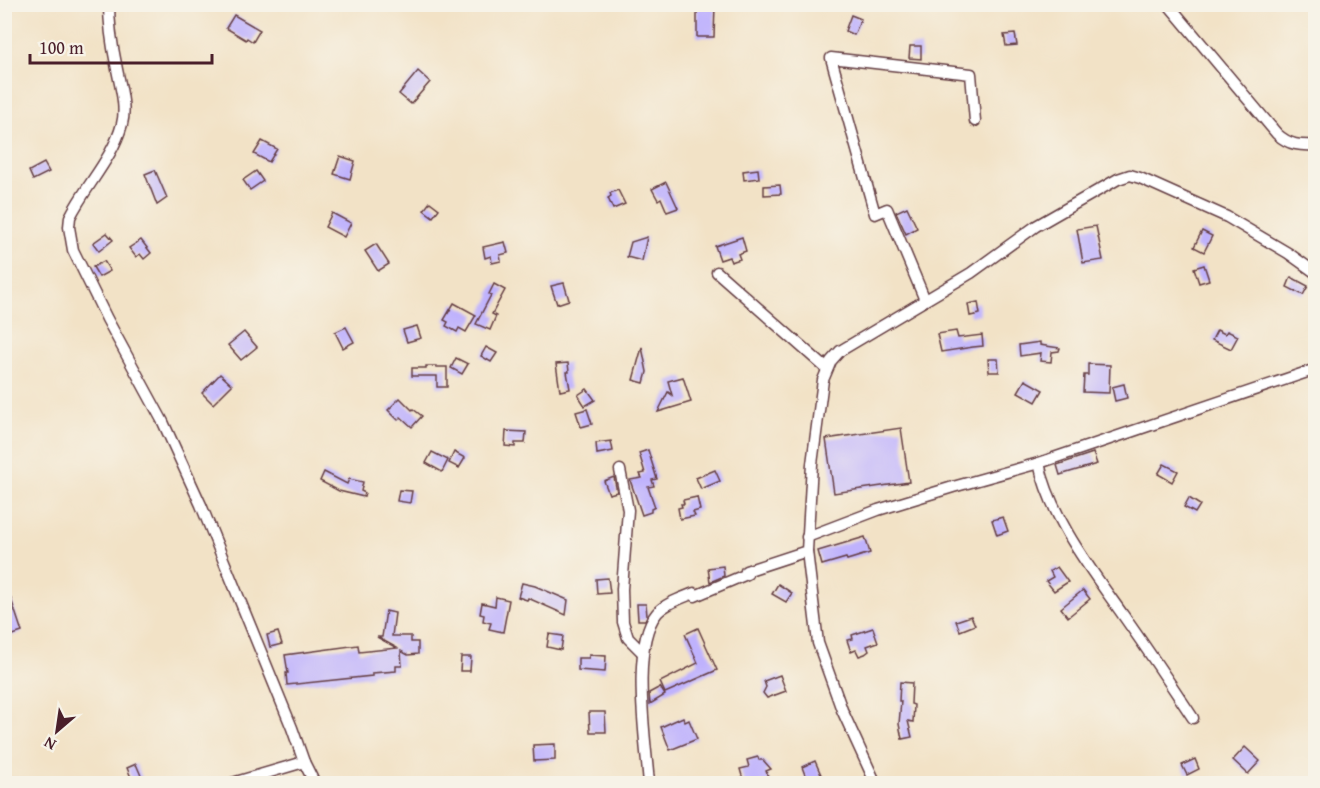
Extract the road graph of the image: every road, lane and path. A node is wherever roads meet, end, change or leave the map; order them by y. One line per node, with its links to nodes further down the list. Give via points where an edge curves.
1 (109, 4): 16 (street, via 123,121 117,140 70,217 73,250 163,422 201,505)
2 (1168, 4): 4 (street, via 1277,134 1291,144)
3 (975, 121): 7 (street, via 971,74 831,58 875,214 887,209)
4 (1316, 145)
5 (717, 272): 8 (street)
6 (1316, 273): 7 (street, via 1227,217 1130,175 1036,226 971,273)
7 (925, 300): 8 (street, via 840,351)
8 (827, 369): 12 (street, via 813,455)
9 (1316, 369): 10 (street)
10 (1039, 463): 12 (street, via 878,510); 15 (street, via 1060,519 1085,561)
11 (620, 471): 14 (street, via 628,510 623,621 628,638)
12 (807, 537): 13 (street)
13 (807, 551): 14 (street, via 746,571 747,574 661,609 648,629); 20 (street, via 818,643 842,710)
14 (643, 653): 19 (street, via 641,686)
15 (1193, 718)
16 (304, 762): 17 (street); 18 (street)
17 (229, 783)
18 (315, 783)
19 (649, 783)
20 (876, 783)

